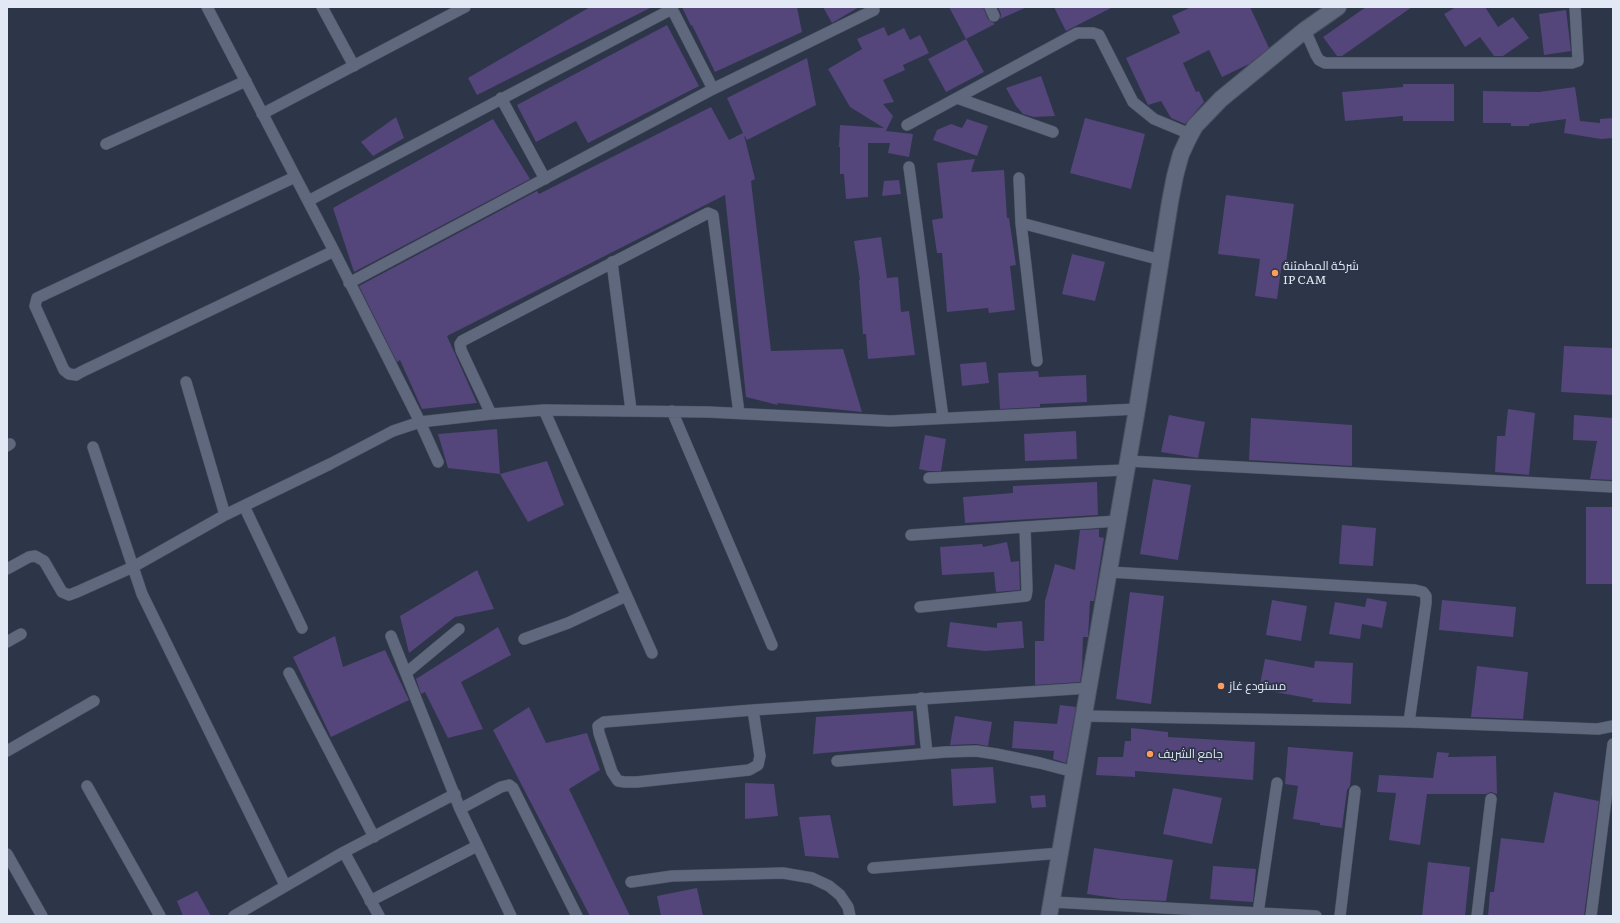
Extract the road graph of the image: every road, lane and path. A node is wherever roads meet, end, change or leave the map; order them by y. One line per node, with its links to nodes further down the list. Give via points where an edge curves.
1 (207, 7): 11 (street)
2 (322, 7): 10 (street)
3 (464, 7): 8 (street)
4 (1338, 7): 9 (main road)
5 (1575, 7): 9 (street, via 1578,61 1572,63 1325,62 1319,60)
6 (672, 8): 12 (street); 13 (street)
7 (874, 10): 12 (street)
8 (444, 12): 10 (street)
9 (1305, 30): 18 (main road, via 1220,98)
10 (354, 66): 15 (street)
11 (246, 82): 15 (street); 19 (street)
12 (713, 89): 23 (street)
13 (501, 98): 23 (street); 24 (street)
14 (957, 98): 16 (street); 17 (street); 18 (street, via 1077,33 1095,33 1099,36 1133,102 1154,119)
15 (262, 114): 21 (street)
16 (907, 125)
17 (1053, 132)
18 (1190, 134): 27 (main road, via 1174,176)
19 (106, 144)
20 (909, 167): 38 (street)
21 (295, 177): 24 (street); 26 (street, via 37,298 35,306 64,370 76,375)
22 (1019, 178): 25 (street)
23 (545, 179): 29 (street)
24 (308, 201): 26 (street)
25 (1021, 223): 27 (street); 30 (street)
26 (334, 251): 29 (street)
27 (1161, 260): 32 (main road)
28 (612, 262): 34 (street); 36 (street, via 704,214 713,215); 37 (street, via 462,341 461,350)
29 (350, 283): 39 (street)
30 (1037, 361)
31 (186, 382): 46 (street)
32 (1137, 409): 38 (street); 42 (main road)
33 (544, 410): 34 (street); 37 (street); 53 (street)
34 (631, 410): 35 (street)
35 (672, 411): 36 (street); 61 (street)
36 (739, 413): 38 (street, via 877,420)
37 (491, 414): 39 (street)
38 (943, 418)
39 (420, 422): 41 (street); 45 (street, via 393,431)
40 (93, 447): 50 (street)
41 (438, 462)
42 (1127, 466): 43 (street); 44 (street); 47 (main road)
43 (929, 478)
44 (1613, 487)
45 (244, 506): 46 (street); 55 (street)
46 (225, 515): 50 (street)
47 (1118, 521): 48 (street); 52 (main road)
48 (1025, 527): 49 (street); 54 (street, via 1028,590 1026,596)
49 (911, 535)
50 (133, 567): 51 (street, via 69,594 62,592 44,561 35,556 28,557); 90 (street, via 142,594)
51 (7, 569)
52 (1109, 572): 65 (main road); 70 (street, via 1423,592 1426,603)
53 (626, 596): 59 (street, via 568,623); 62 (street)
54 (920, 607)
55 (302, 628)
56 (459, 629): 64 (street)
57 (21, 634): 60 (street)
58 (391, 636): 64 (street)
59 (524, 639)
60 (7, 642)
61 (772, 645)
62 (652, 653)
63 (289, 673): 83 (street)
64 (406, 674): 80 (street)
65 (1089, 688): 66 (street); 69 (main road)
66 (921, 698): 68 (street); 74 (street)
67 (94, 700): 73 (street)
68 (753, 710): 68 (street, via 604,722 598,726 612,772 618,781 638,782 749,770 758,765 760,756)
69 (1084, 716): 70 (street); 76 (main road)
70 (1409, 722): 71 (street, via 1598,729)
71 (1613, 726)
72 (1613, 744): 105 (street)
73 (7, 750)
74 (927, 753): 75 (street); 76 (street, via 976,751)
75 (837, 761)
76 (1074, 772): 86 (main road)
77 (1276, 783): 93 (street)
78 (87, 786): 95 (street)
79 (1355, 791): 103 (street)
80 (454, 794): 82 (street); 83 (street)
81 (1491, 799): 104 (street)
82 (460, 809): 84 (street); 99 (street, via 501,786 509,785 513,788)
83 (374, 837): 85 (street)
84 (477, 846): 91 (street); 98 (street)
85 (344, 852): 90 (street); 91 (street)
86 (1061, 853): 88 (street); 92 (main road)
87 (7, 854): 94 (street)
88 (873, 868)
89 (631, 882): 100 (street, via 672,876 783,873 812,878 830,886 848,907)
90 (285, 885): 96 (street)
91 (370, 901): 97 (street)
92 (1050, 909): 93 (street)
93 (1258, 913): 101 (street)
94 (42, 916)
95 (160, 916)
96 (234, 916)
97 (379, 916)
98 (511, 916)
99 (577, 916)
100 (850, 916)
101 (1310, 916): 102 (street)
102 (1316, 916)
103 (1340, 916)
104 (1477, 916)
105 (1591, 916)

